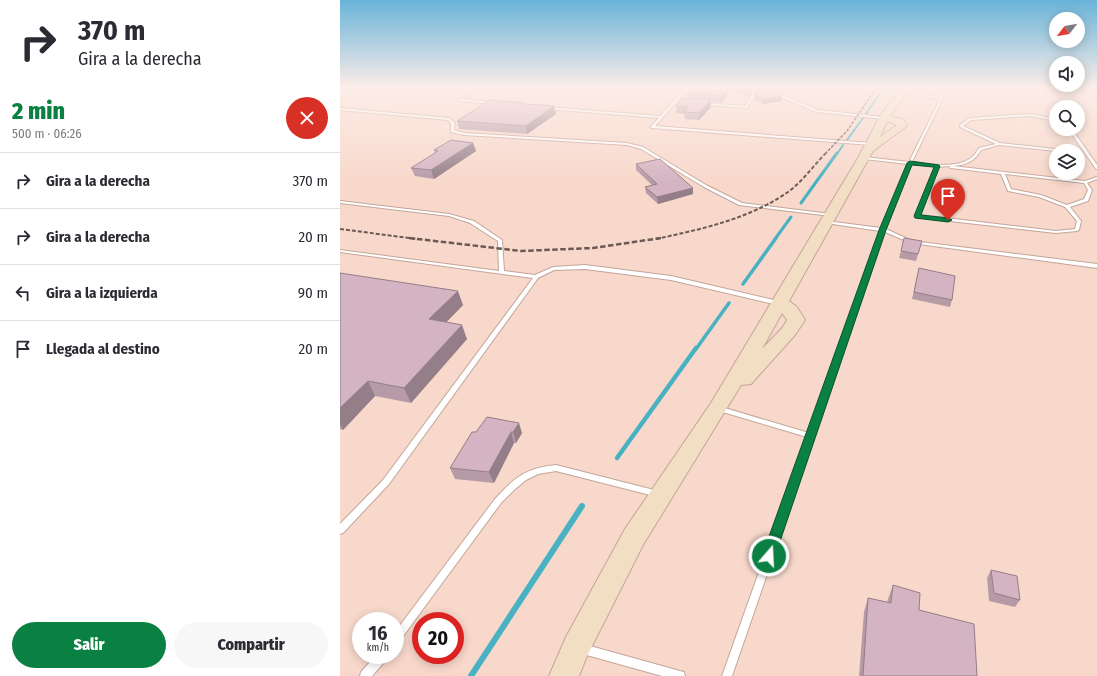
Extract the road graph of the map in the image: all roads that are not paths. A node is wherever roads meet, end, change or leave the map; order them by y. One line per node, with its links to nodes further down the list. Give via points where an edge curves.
1 (884, 118): 10 (main road)
2 (444, 119): 20 (lane, via 453,123 452,131 464,134 627,144 642,148 705,186 741,204)
3 (659, 119): 10 (lane, via 652,126)
4 (887, 119): 10 (main road, via 901,122 902,126)
5 (932, 119): 12 (lane)
6 (977, 119): 8 (lane, via 970,119 961,126)
7 (1075, 136): 11 (lane)
8 (999, 144): 9 (lane); 13 (lane, via 980,149 977,156 963,164)
9 (1049, 149)
10 (868, 150): 12 (lane); 20 (main road)
11 (1087, 153): 14 (lane)
12 (910, 163): 13 (lane); 21 (lane)
13 (937, 166): 15 (lane); 19 (lane, via 917,216 1056,232 1077,230 1080,221)
14 (1097, 168)
15 (1003, 173): 17 (lane); 19 (lane, via 1010,190 1040,196)
16 (1097, 178): 17 (lane)
17 (1085, 182): 19 (lane, via 1090,190 1086,200)
18 (340, 202): 24 (lane, via 449,215 472,222 500,240)
19 (1067, 206)
20 (828, 218): 21 (lane); 26 (main road)
21 (883, 230): 23 (lane, via 911,242); 28 (lane)
22 (340, 251): 24 (lane)
23 (1097, 266)
24 (502, 273): 25 (lane)
25 (536, 277): 26 (lane, via 553,269 585,267 671,278); 30 (lane, via 386,482)
26 (780, 303): 27 (main road)
27 (720, 405): 28 (lane); 29 (main road)
28 (811, 436): 37 (lane)
29 (662, 494): 31 (lane, via 556,468 539,469 530,473 498,501); 32 (main road, via 634,537)
30 (340, 530)
31 (404, 628)
32 (576, 647): 35 (main road); 36 (lane)
33 (375, 664): 34 (lane)
34 (365, 676)
35 (564, 676)
36 (680, 676)
37 (727, 676)

